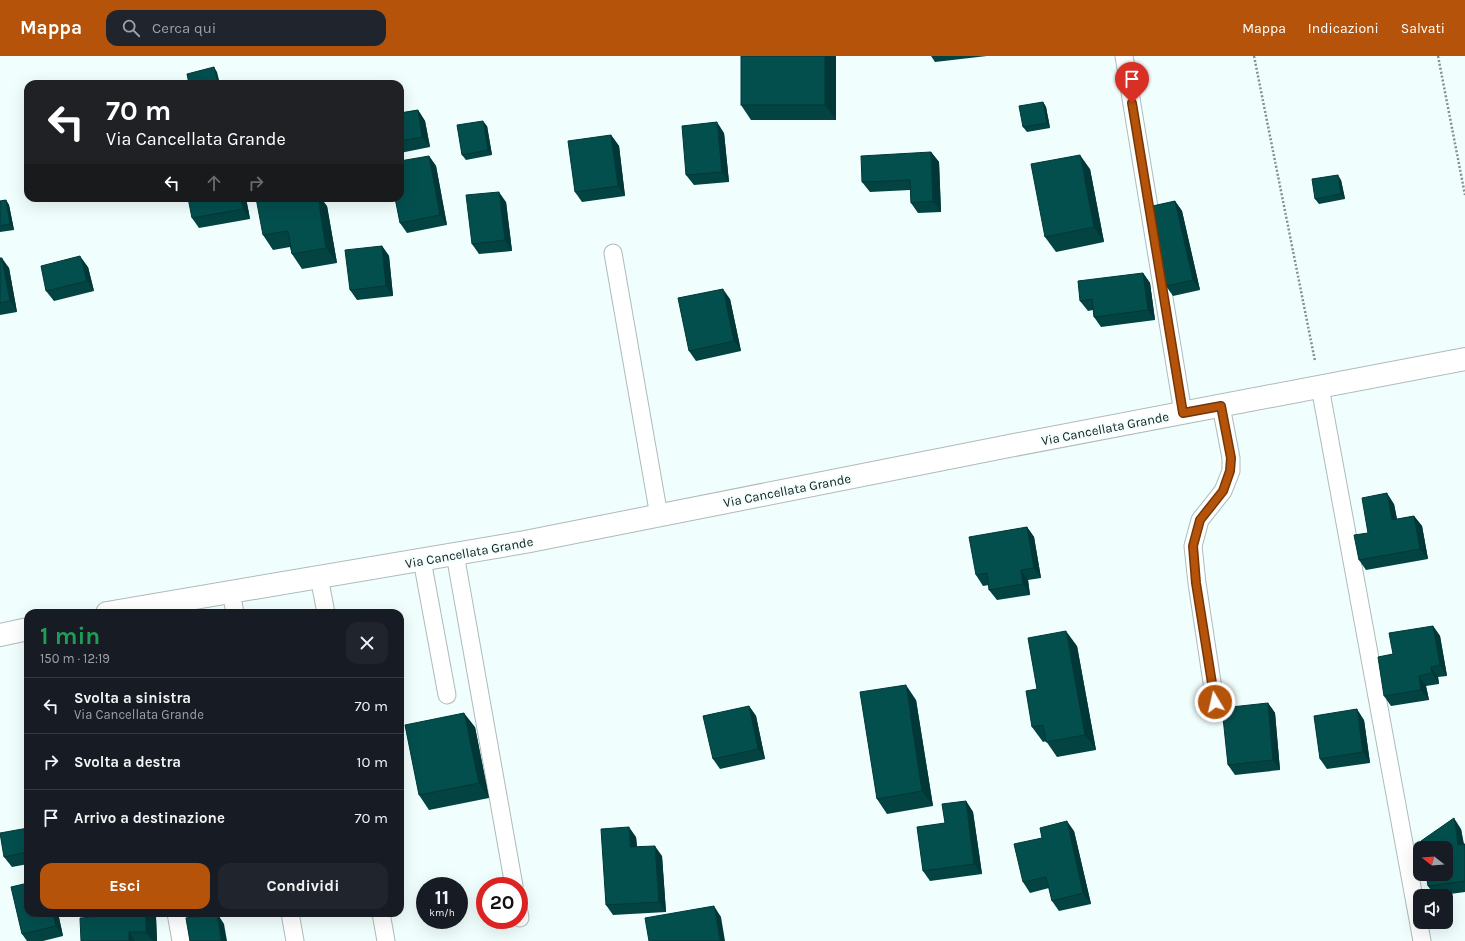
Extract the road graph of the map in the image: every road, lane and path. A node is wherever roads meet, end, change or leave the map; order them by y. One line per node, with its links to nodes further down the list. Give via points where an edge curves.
1 (1124, 56): 9 (lane)
2 (1254, 56): 7 (path)
3 (1438, 56): 4 (path)
4 (1465, 195)
5 (613, 253): 10 (lane)
6 (1465, 360): 7 (street, Via Cancellata Grande)
7 (1320, 387): 8 (street, Via Cancellata Grande); 29 (lane)
8 (1221, 406): 9 (street, Via Cancellata Grande); 21 (lane, via 1231,458 1230,471 1223,491 1200,520 1193,546 1196,583)
9 (1183, 413): 10 (street, Via Cancellata Grande)
10 (659, 516): 11 (street, Via Cancellata Grande)
11 (455, 554): 12 (street, Via Cancellata Grande); 22 (lane)
12 (422, 560): 13 (street, Via Cancellata Grande); 20 (lane)
13 (319, 577): 14 (street, Via Cancellata Grande); 17 (lane)
14 (231, 592): 15 (street, Via Cancellata Grande); 16 (lane)
15 (134, 609)
16 (234, 609)
17 (325, 609)
18 (24, 630): 19 (street)
19 (0, 635)
20 (447, 695)
21 (1215, 702)
22 (512, 877)
23 (177, 917): 26 (lane)
24 (291, 917): 27 (lane)
25 (382, 917): 28 (lane)
26 (181, 941)
27 (295, 941)
28 (386, 941)
29 (1422, 941)

